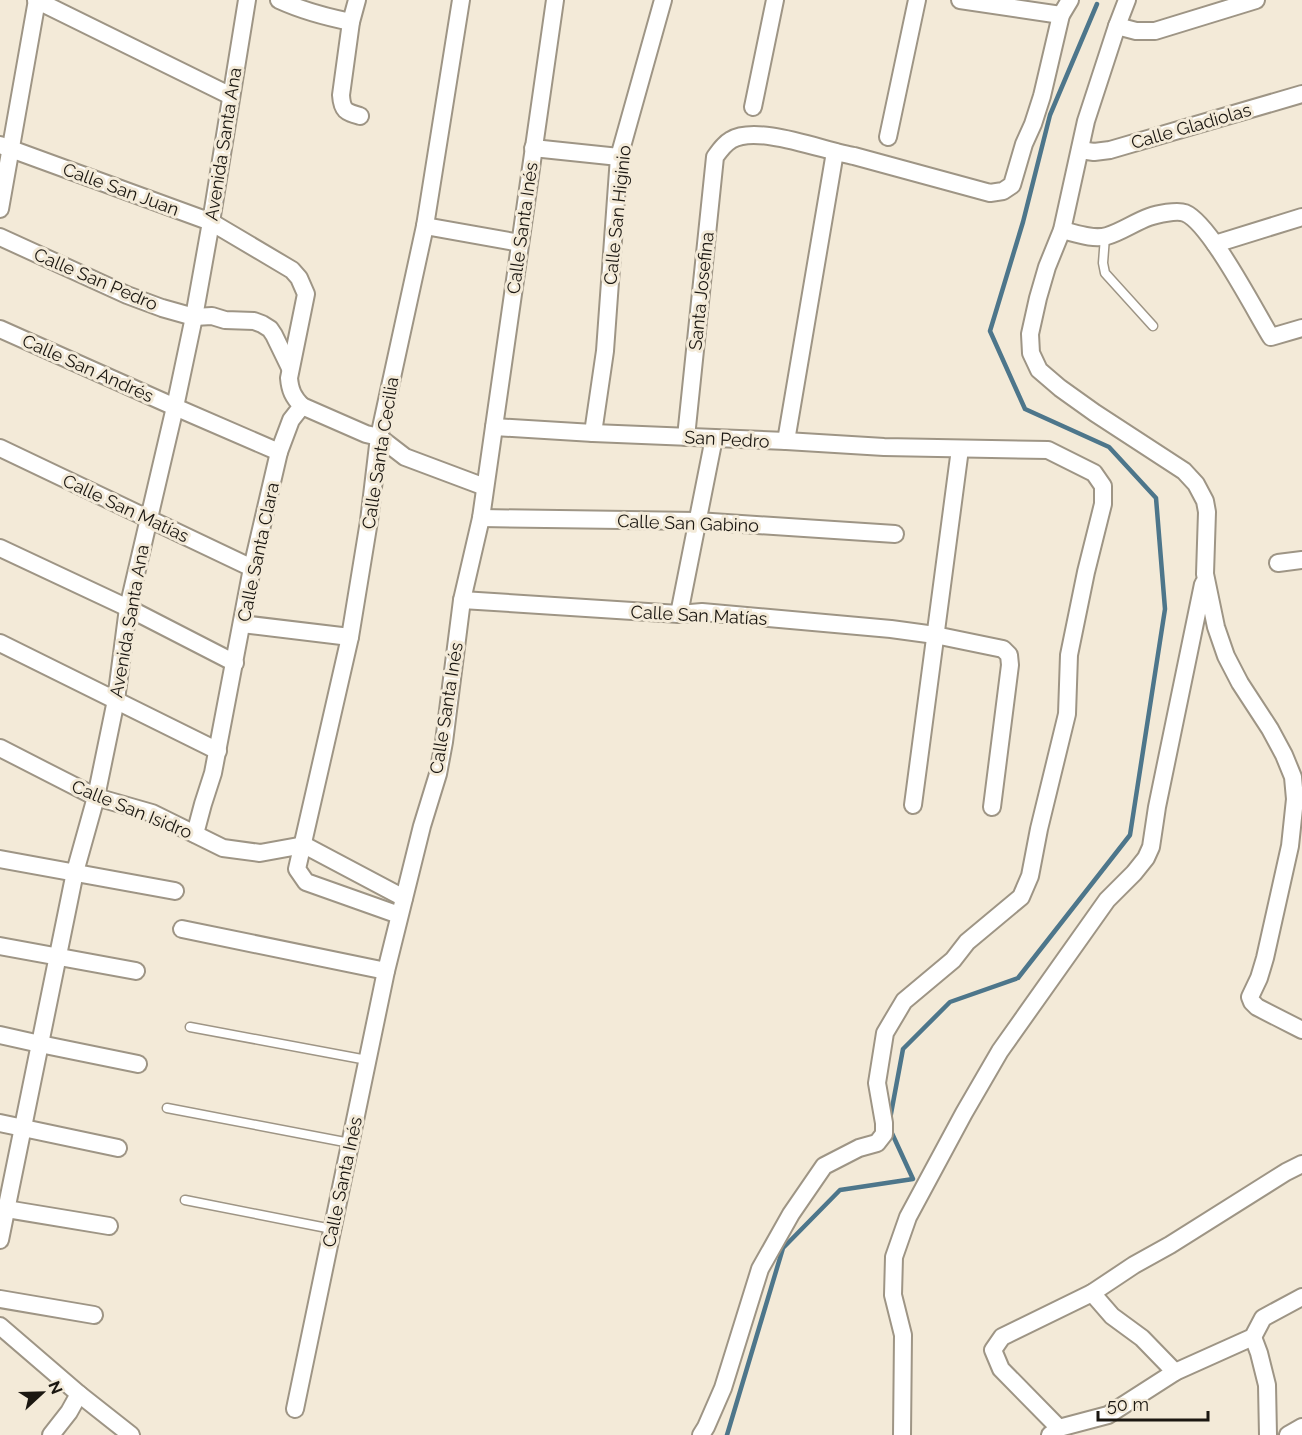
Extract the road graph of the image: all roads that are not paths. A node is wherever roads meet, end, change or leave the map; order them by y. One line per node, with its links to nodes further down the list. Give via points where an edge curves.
1 (36, 0): 18 (street); 22 (street)
2 (247, 0): 18 (street, Avenida Santa Ana)
3 (279, 0): 15 (street, via 321,16)
4 (357, 0): 15 (street)
5 (460, 0): 30 (street, Calle Santa Cecilia)
6 (555, 0): 23 (street, Calle Santa Inés)
7 (663, 0): 26 (street, Calle San Higinio)
8 (775, 0): 19 (street)
9 (917, 0): 21 (street)
10 (960, 0): 14 (street)
11 (1070, 0): 14 (street)
12 (1127, 0): 16 (street)
13 (1256, 0): 16 (street, via 1155,31)
14 (1062, 15): 25 (street, via 1042,96 1018,169 1012,185 1003,191 990,193)
15 (351, 22): 20 (street, via 341,95 345,110)
16 (1117, 27): 24 (street)
17 (1302, 94): 24 (street, Calle Gladiolas, via 1110,150)
18 (231, 96): 29 (street, Avenida Santa Ana)
19 (753, 107)
20 (360, 116)
21 (888, 137)
22 (5, 147): 27 (street); 29 (street, Calle San Juan)
23 (533, 148): 26 (street); 34 (street, Calle Santa Inés)
24 (1080, 150): 31 (street)
25 (835, 152): 46 (street, Santa Josefina, via 779,137 742,135 731,139 715,157); 48 (street)
26 (619, 157): 44 (street, Calle San Higinio, via 604,351)
27 (0, 209)
28 (1302, 217): 35 (street)
29 (211, 222): 36 (street, Avenida Santa Ana); 40 (street, Calle San Juan, via 299,278 306,294)
30 (425, 226): 34 (street); 45 (street, Calle Santa Cecilia)
31 (1062, 230): 33 (street); 61 (street, via 1038,298 1030,334 1031,353 1039,370 1060,388 1184,471 1196,484 1207,512)
32 (0, 237): 36 (street, Calle San Pedro, via 127,295)
33 (1106, 237): 35 (street, via 1151,216 1184,212); 37 (lane, via 1105,273)
34 (519, 243): 43 (street, Calle Santa Inés)
35 (1215, 244): 38 (street, via 1271,337)
36 (194, 317): 40 (street, Calle San Pedro, via 204,315 262,324 274,335); 42 (street, Avenida Santa Ana)
37 (1153, 326)
38 (1302, 328)
39 (0, 329): 42 (street, Calle San Andrés)
40 (290, 368): 41 (street, via 290,388)
41 (302, 406): 45 (street); 51 (street, Calle Santa Clara, via 291,420)
42 (176, 408): 51 (street); 53 (street, Avenida Santa Ana)
43 (494, 427): 44 (street, San Pedro); 52 (street, Calle Santa Inés)
44 (593, 433): 46 (street, San Pedro)
45 (379, 437): 52 (street, via 405,457); 67 (street, Calle Santa Cecilia)
46 (686, 437): 47 (street, San Pedro)
47 (714, 438): 48 (street, San Pedro); 55 (street)
48 (786, 441): 50 (street, San Pedro)
49 (0, 448): 53 (street, Calle San Matías)
50 (960, 449): 66 (street); 120 (street, San Pedro, via 1048,450 1094,473 1103,486 1103,504 1069,655 1067,714 1030,876 1020,897 967,942 954,960 904,1000 885,1033 877,1083 884,1134 877,1143 824,1166 791,1214 760,1269 723,1388)
51 (279, 452): 60 (street, Calle Santa Clara)
52 (485, 487): 54 (street, Calle Santa Inés)
53 (148, 518): 60 (street, Calle San Matías); 63 (street, Avenida Santa Ana)
54 (481, 518): 55 (street, Calle San Gabino); 62 (street, Calle Santa Inés)
55 (698, 521): 56 (street, Calle San Gabino); 64 (street)
56 (895, 534)
57 (0, 548): 63 (street)
58 (1302, 560): 59 (street)
59 (1278, 563)
60 (252, 568): 65 (street, Calle Santa Clara)
61 (1205, 574): 89 (street, via 1226,656 1270,729 1293,777 1290,846 1265,958 1250,997 1257,1007); 121 (street, via 1151,848 1134,873 1107,900 1000,1051 908,1218 894,1257 893,1295 903,1335)
62 (462, 600): 64 (street, Calle San Matías); 81 (street, Calle Santa Inés, via 438,774)
63 (128, 608): 69 (street); 70 (street, Avenida Santa Ana)
64 (679, 614): 66 (street, Calle San Matías, via 702,612)
65 (242, 624): 67 (street); 69 (street, Calle Santa Clara)
66 (935, 635): 74 (street); 75 (street, Calle San Matías, via 1003,649 1009,655)
67 (350, 637): 77 (street, Calle Santa Cecilia)
68 (0, 643): 70 (street)
69 (235, 663): 72 (street, Calle Santa Clara)
70 (116, 700): 72 (street); 73 (street, Avenida Santa Ana)
71 (0, 748): 73 (street, Calle San Isidro)
72 (218, 752): 76 (street, Calle Santa Clara)
73 (96, 797): 76 (street, Calle San Isidro, via 153,813); 79 (street, Avenida Santa Ana)
74 (913, 805)
75 (992, 807)
76 (195, 834): 77 (street, Calle San Isidro, via 223,848 260,853)
77 (304, 845): 81 (street); 82 (street, Calle Santa Cecilia, via 297,869 306,882)
78 (0, 859): 79 (street)
79 (75, 872): 80 (street); 85 (street, Avenida Santa Ana)
80 (176, 891)
81 (404, 898): 82 (street, Calle Santa Inés)
82 (399, 915): 87 (street, Calle Santa Inés)
83 (182, 929): 87 (street)
84 (0, 946): 85 (street)
85 (57, 956): 86 (street); 91 (street, Avenida Santa Ana)
86 (136, 971)
87 (386, 971): 92 (street, Calle Santa Inés)
88 (190, 1027): 92 (lane)
89 (1302, 1030)
90 (0, 1035): 91 (street)
91 (40, 1044): 93 (street); 96 (street, Avenida Santa Ana)
92 (367, 1060): 97 (street, Calle Santa Inés)
93 (138, 1064)
94 (167, 1108): 97 (lane)
95 (0, 1123): 96 (street)
96 (23, 1127): 98 (street); 101 (street, Avenida Santa Ana)
97 (350, 1143): 103 (street, Calle Santa Inés)
98 (118, 1148)
99 (1302, 1164): 105 (street)
100 (185, 1200): 103 (lane)
101 (3, 1209): 102 (street); 104 (street, Avenida Santa Ana)
102 (109, 1226)
103 (332, 1229): 115 (street, Calle Santa Inés)
104 (0, 1240)
105 (1092, 1293): 113 (street); 117 (street, via 1002,1337 993,1350 1001,1369)
106 (1302, 1298): 110 (street, via 1263,1318)
107 (0, 1299): 108 (street)
108 (94, 1315)
109 (2, 1334): 114 (street)
110 (1253, 1337): 111 (street); 112 (street)
111 (1215, 1354): 112 (street, via 1240,1352); 113 (street)
112 (1262, 1370): 122 (street, via 1267,1385)
113 (1175, 1372): 117 (street, via 1108,1415)
114 (79, 1394): 118 (street); 119 (street)
115 (295, 1409)
116 (1302, 1427): 123 (street)
117 (1054, 1432)
118 (51, 1435)
119 (131, 1435)
120 (701, 1435)
121 (902, 1435)
122 (1268, 1435)
123 (1288, 1435)

